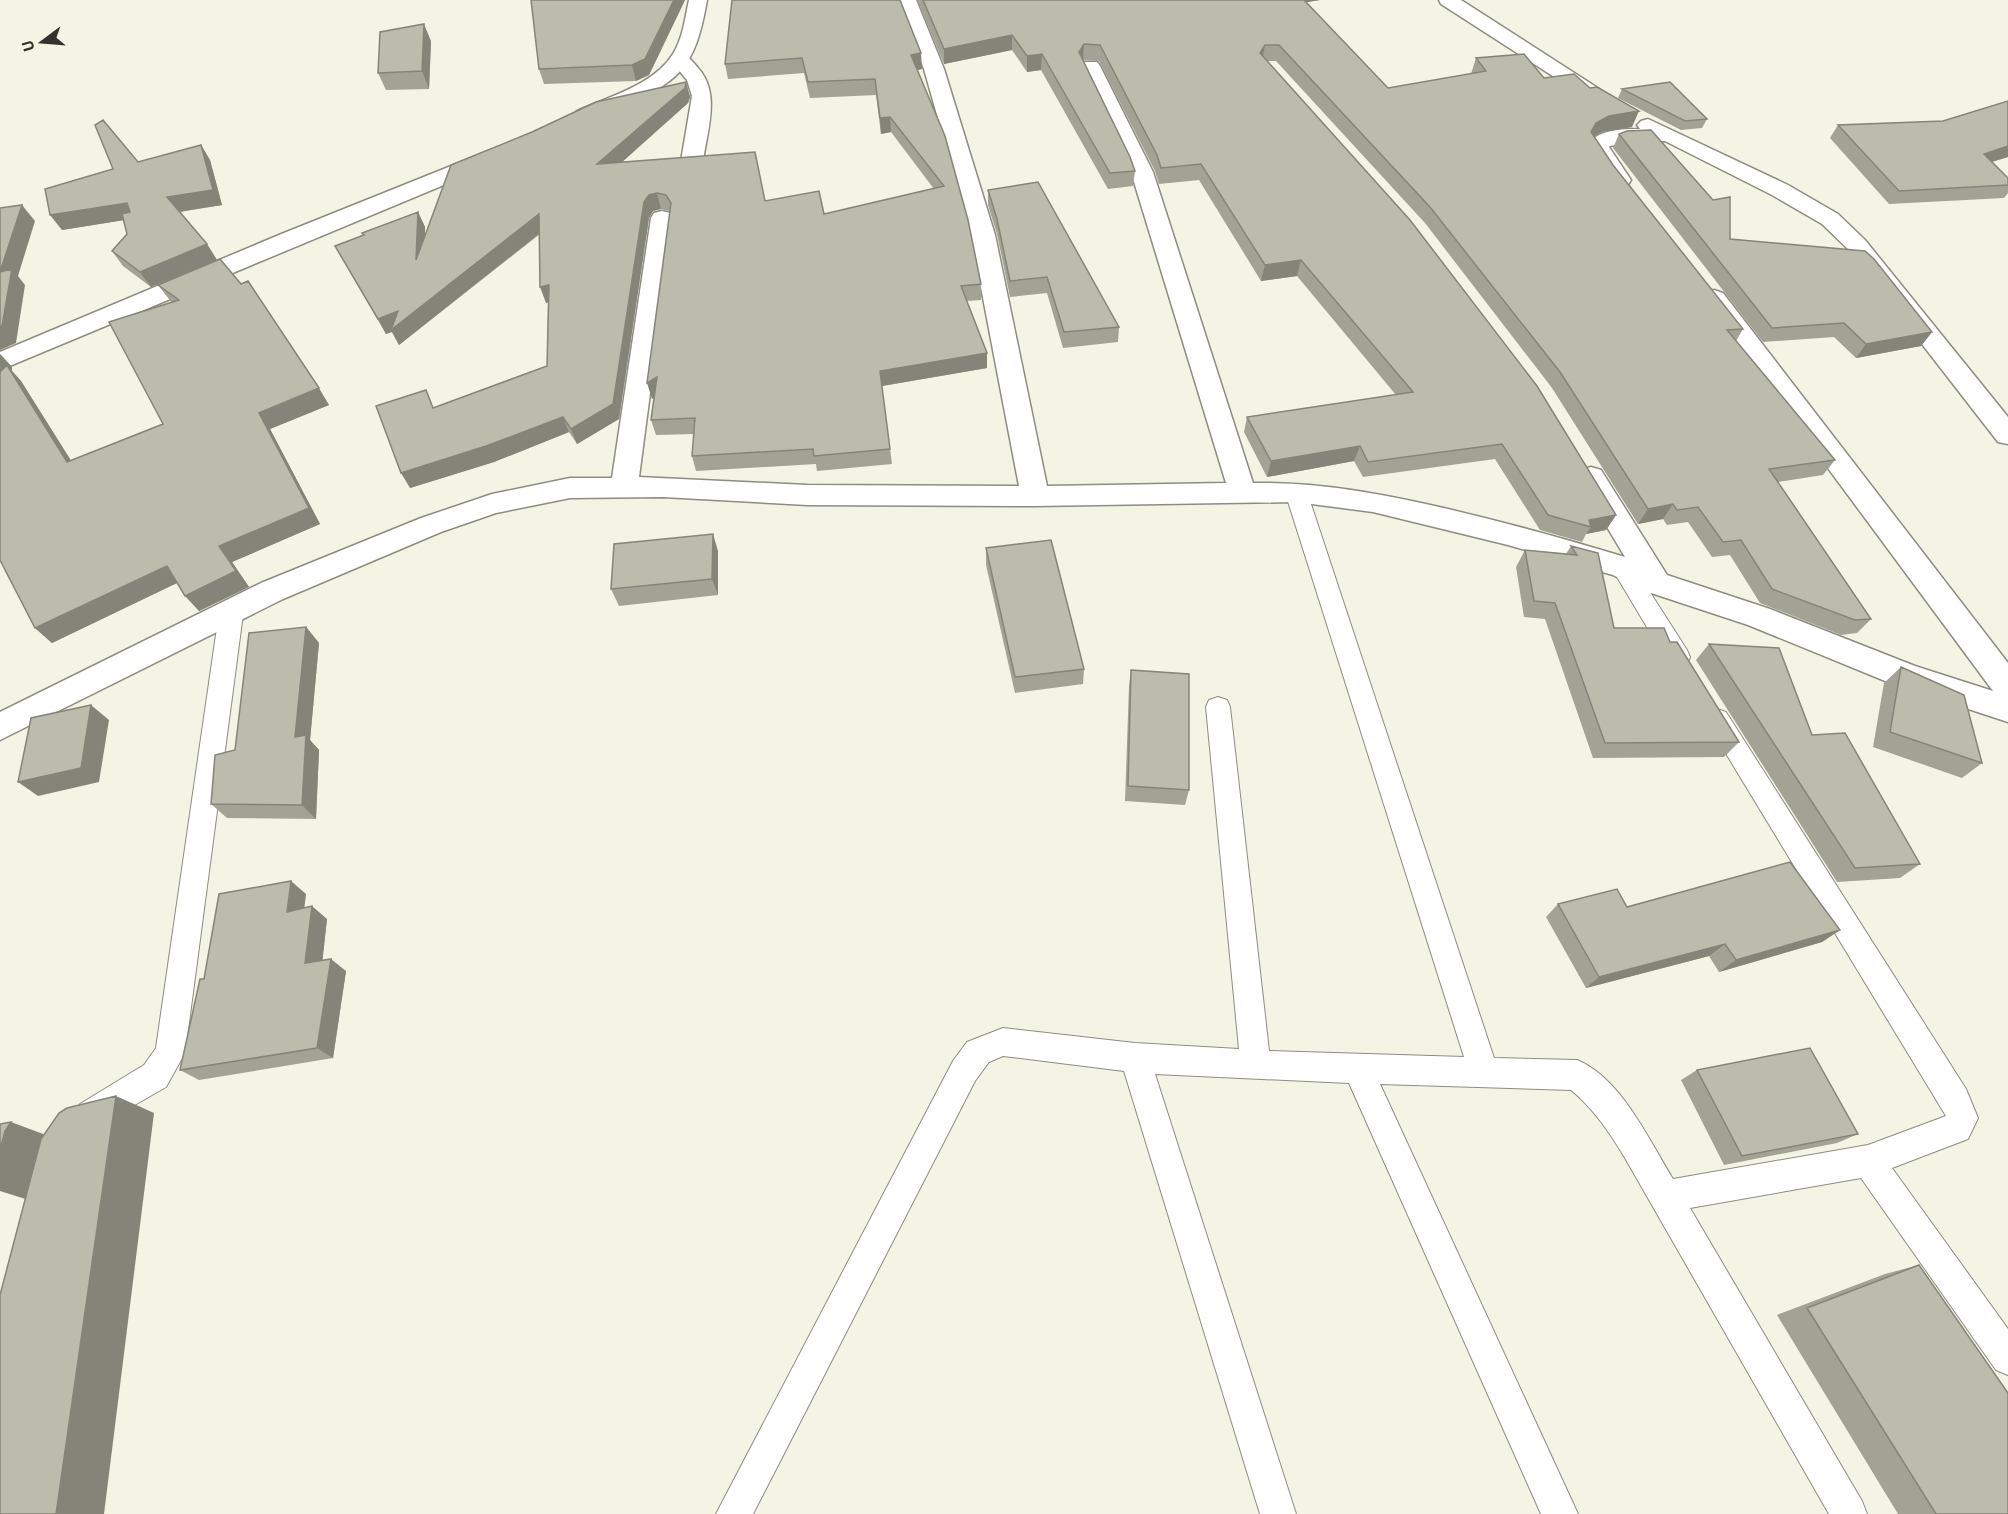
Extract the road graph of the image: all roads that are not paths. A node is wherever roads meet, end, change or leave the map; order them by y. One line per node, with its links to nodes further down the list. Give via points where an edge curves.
1 (698, 0): 4 (street, via 690,39)
2 (907, 0): 19 (street, via 934,69 984,235)
3 (1448, 0): 7 (street, via 1540,61)
4 (680, 60): 6 (street, via 657,81); 9 (street, via 697,80 702,96)
5 (1090, 66): 18 (street, via 1142,172)
6 (560, 126)
7 (1667, 135): 10 (street, via 1613,137 1597,146); 14 (street, via 1830,219 1857,245)
8 (506, 150): 13 (street)
9 (692, 161)
10 (1637, 201)
11 (662, 218): 16 (street)
12 (1701, 283): 23 (street)
13 (0, 362)
14 (2008, 435)
15 (1577, 454): 21 (street)
16 (624, 488): 19 (street, via 807,495); 22 (street, via 570,488 492,504 338,563 272,591)
17 (1296, 492): 18 (street); 20 (street, via 1373,501); 30 (lane)
18 (1243, 494): 19 (street)
19 (1035, 496)
20 (1622, 567): 21 (street); 32 (lane, via 1963,1118 1957,1128)
21 (1656, 583): 25 (street, via 1759,617 1906,676)
22 (231, 614): 26 (street); 31 (lane, via 170,1053 156,1076 87,1117)
23 (2008, 687)
24 (1218, 707): 28 (lane)
25 (2008, 709)
26 (0, 727)
27 (1135, 1058): 28 (lane); 35 (lane, via 1003,1042 978,1053 964,1071); 36 (lane)
28 (1257, 1065): 29 (lane)
29 (1358, 1067): 30 (lane); 37 (lane)
30 (1484, 1072): 33 (lane, via 1577,1075 1611,1107)
31 (72, 1140)
32 (1868, 1161): 33 (lane); 34 (lane)
33 (1665, 1196): 38 (lane)
34 (2008, 1358)
35 (734, 1514)
36 (1278, 1514)
37 (1560, 1514)
38 (1849, 1514)

